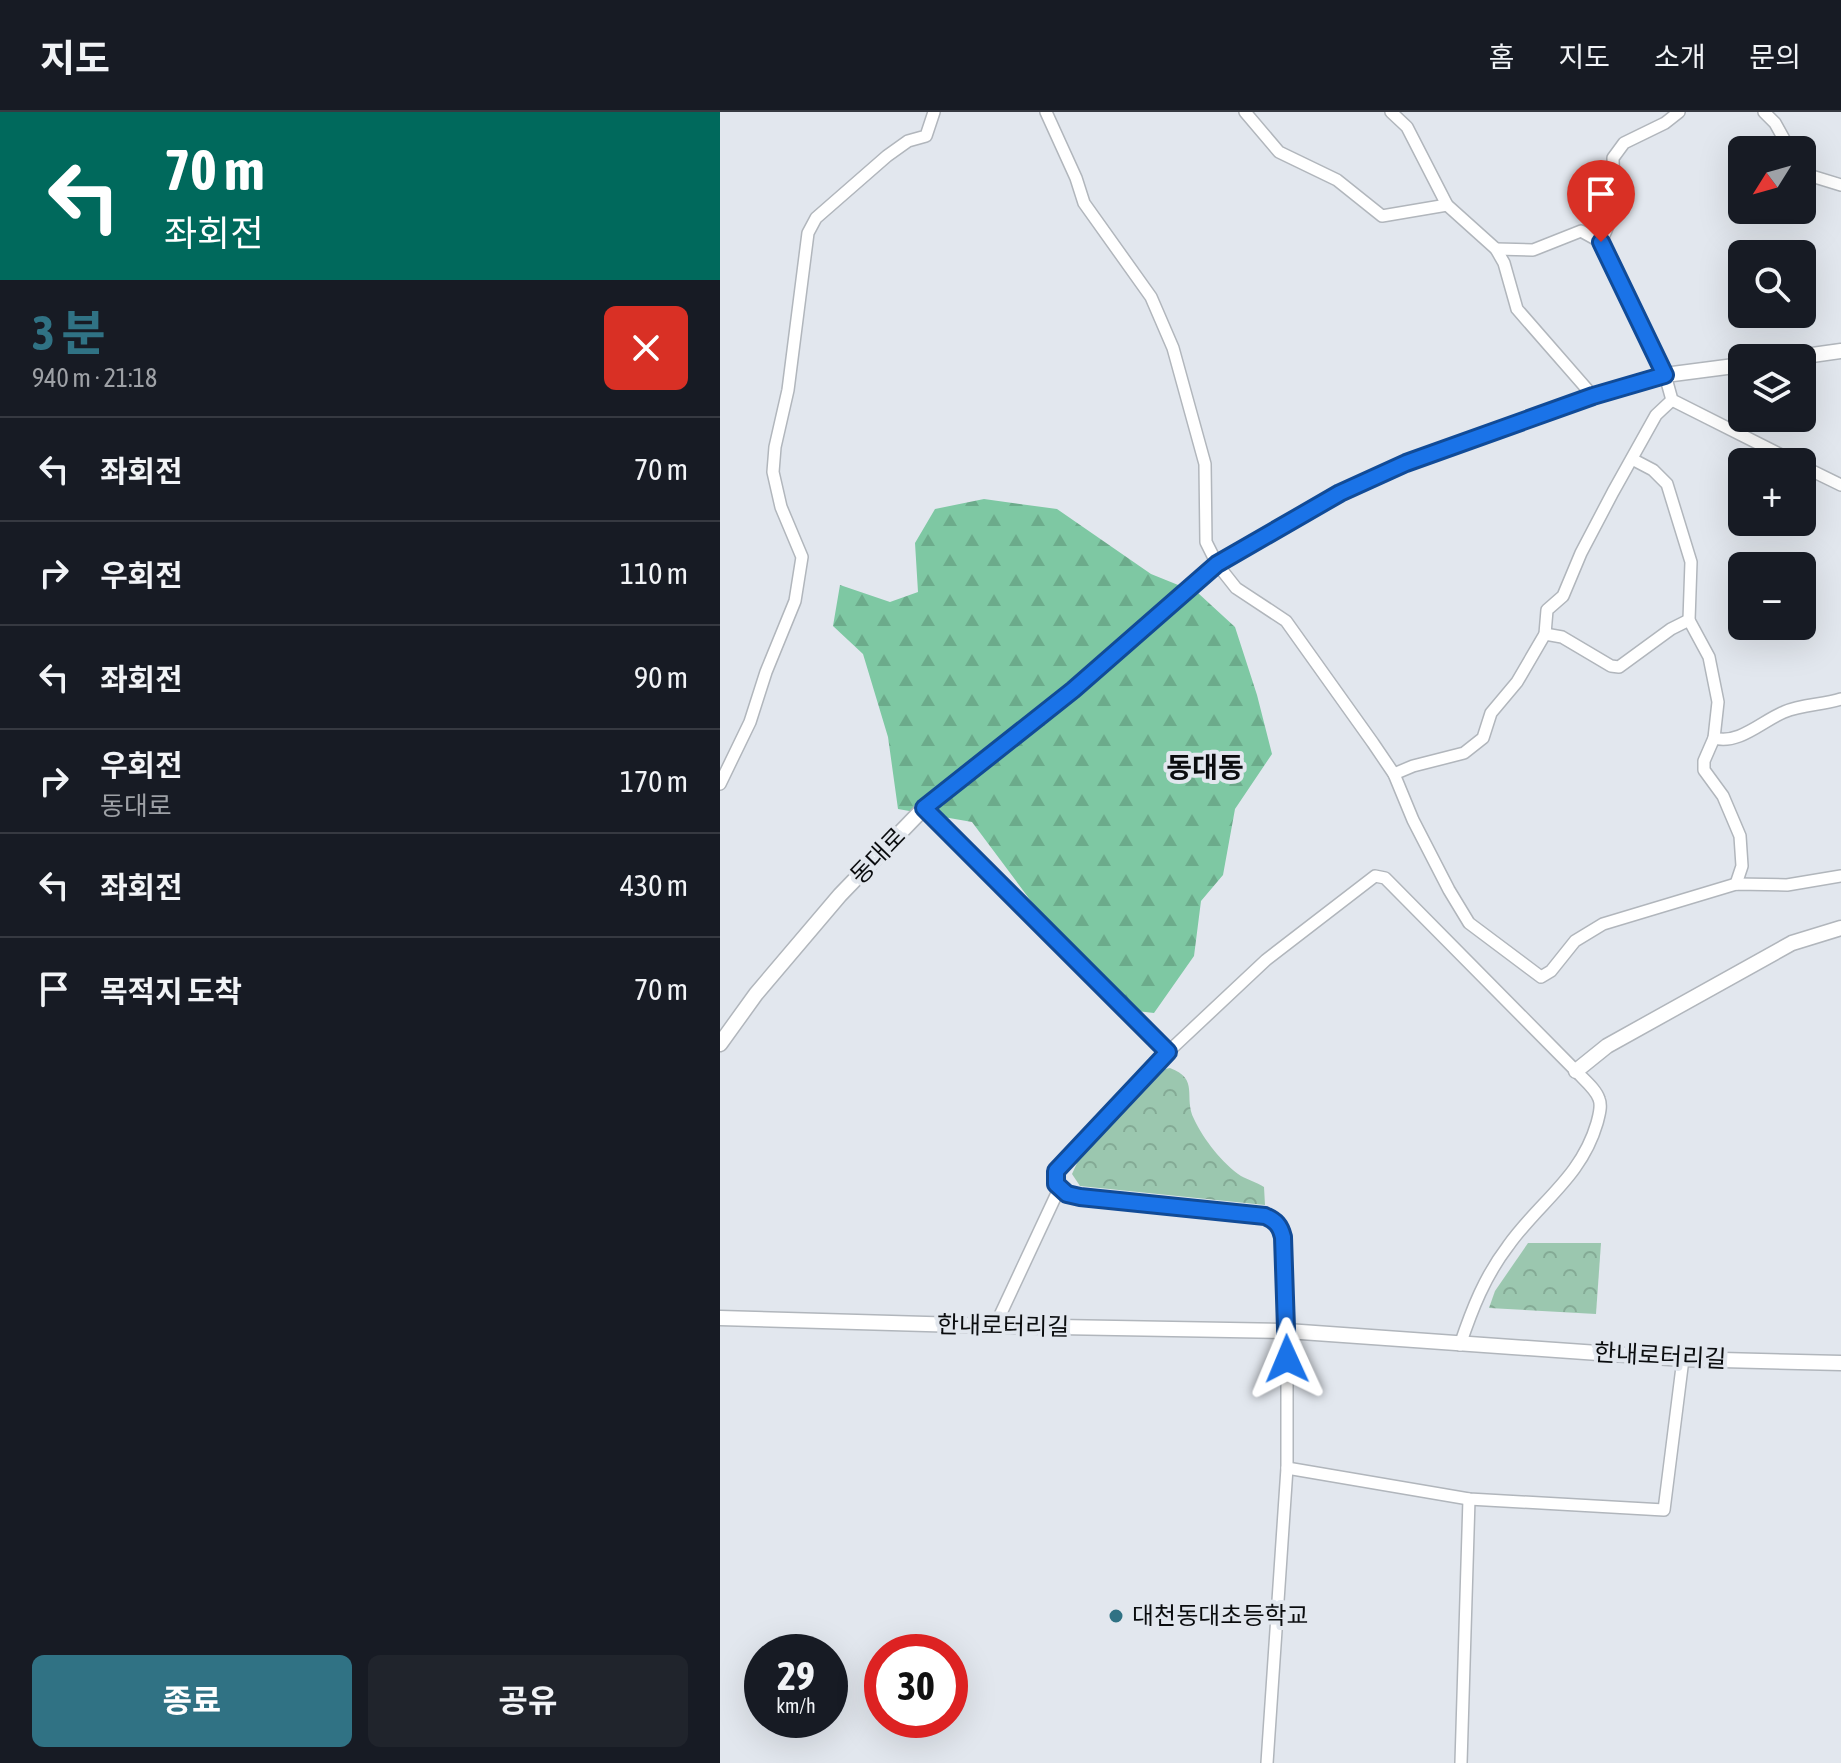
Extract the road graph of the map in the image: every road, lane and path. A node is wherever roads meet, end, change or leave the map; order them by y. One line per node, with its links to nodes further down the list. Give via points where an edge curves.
1 (934, 112): 29 (street, via 926,136 887,156 816,218 808,233 773,472 802,557 795,601 739,749)
2 (1046, 112): 23 (street, via 1084,203 1151,297 1173,348 1205,464 1206,542)
3 (1245, 112): 10 (street, via 1279,152 1337,180 1382,216)
4 (1391, 112): 10 (street, via 1407,127)
5 (1679, 112): 11 (street, via 1624,143 1613,158 1614,212)
6 (1764, 112): 7 (street)
7 (1782, 136)
8 (1816, 177): 9 (street)
9 (1841, 185)
10 (1447, 205): 12 (street)
11 (1601, 242): 12 (street, via 1581,231 1533,250); 16 (street)
12 (1496, 249): 17 (street, via 1517,309)
13 (1841, 351): 14 (street)
14 (1816, 354)
15 (1728, 367): 16 (street, 동대로)
16 (1665, 375): 17 (street, 동대로); 18 (street)
17 (1593, 396): 23 (street, 동대로, via 1406,463 1340,493)
18 (1672, 400): 19 (street); 20 (street, via 1656,415)
19 (1767, 448)
20 (1632, 459): 24 (street, via 1667,484 1691,562); 25 (street, via 1563,596 1547,610)
21 (1816, 473): 22 (street)
22 (1841, 485)
23 (1217, 564): 28 (street, via 1236,588 1286,621); 30 (street, 동대로, via 1073,690)
24 (1689, 620): 25 (street, via 1619,667 1562,637); 27 (street, via 1712,669 1718,702)
25 (1545, 634): 28 (street, via 1491,713 1483,738 1464,753)
26 (1841, 699): 27 (street, via 1786,710 1724,741)
27 (1714, 738): 32 (street, via 1704,770 1723,796 1740,836 1742,866)
28 (1394, 774): 32 (street, via 1469,923 1541,977 1575,941 1603,924)
29 (720, 784)
30 (924, 808): 34 (street, 동대로, via 840,895); 35 (street)
31 (1841, 876): 32 (street, via 1787,885)
32 (1736, 884)
33 (1841, 928): 36 (street, via 1792,943 1607,1046)
34 (720, 1044)
35 (1168, 1052): 36 (street, via 1266,960 1375,876 1385,878); 37 (street, via 1056,1171)
36 (1576, 1071): 41 (street, via 1601,1103 1592,1140 1570,1177 1518,1231 1492,1269)
37 (1059, 1189): 39 (street); 40 (street, via 1080,1197 1275,1220 1283,1237)
38 (720, 1318): 39 (street, 한내로터리길)
39 (995, 1326): 40 (street, 한내로터리길)
40 (1287, 1331): 41 (street, 한내로터리길); 44 (street)
41 (1460, 1345): 42 (street, 한내로터리길)
42 (1683, 1359): 43 (street, 한내로터리길); 45 (street, via 1664,1510)
43 (1841, 1363)
44 (1287, 1468): 45 (street); 46 (street)
45 (1469, 1499): 47 (street)
46 (1267, 1763)
47 (1461, 1763)

